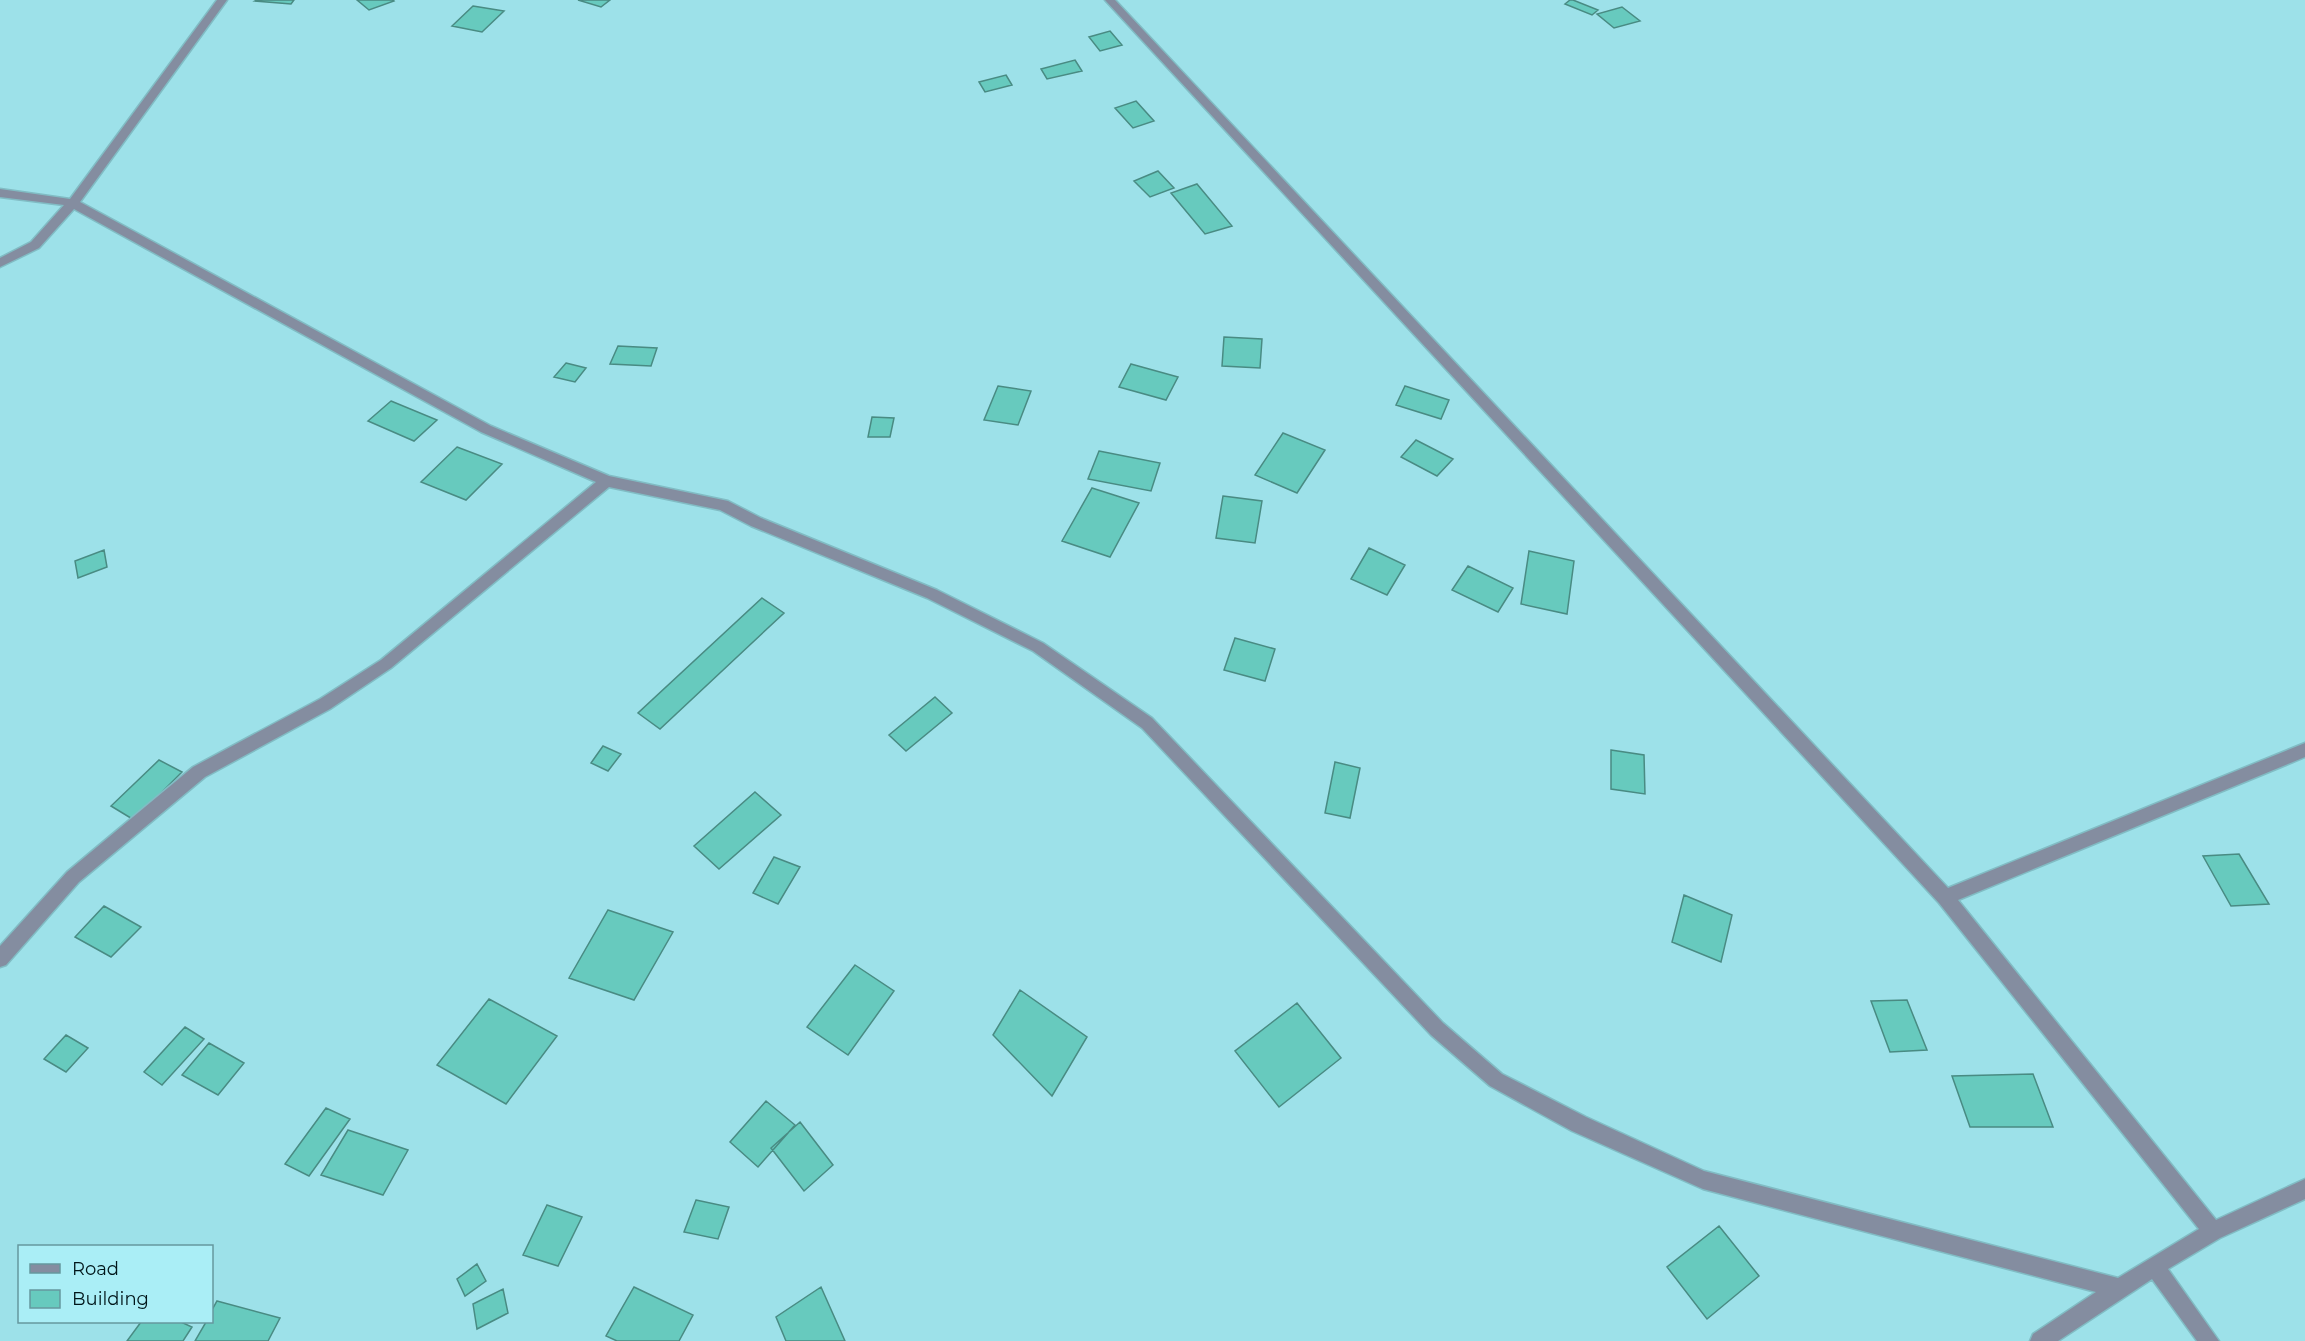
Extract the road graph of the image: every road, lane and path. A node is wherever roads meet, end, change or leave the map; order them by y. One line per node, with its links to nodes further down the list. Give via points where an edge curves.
1 (222, 0): 4 (street)
2 (1110, 0): 8 (street)
3 (0, 193): 4 (street)
4 (73, 203): 5 (street, via 35,244); 6 (street, via 486,429)
5 (0, 263)
6 (606, 481): 9 (street, via 386,664 325,704 199,772 73,878); 13 (street, via 723,505 932,594 1038,647 1147,723 1437,1029 1496,1080 1579,1124 1703,1180)
7 (2305, 750): 8 (street)
8 (1945, 897): 11 (street)
9 (0, 958)
10 (2305, 1189): 11 (street)
11 (2213, 1232): 12 (street)
12 (2154, 1266): 13 (street); 15 (street)
13 (2122, 1289): 14 (street)
14 (2040, 1341)
15 (2209, 1341)

